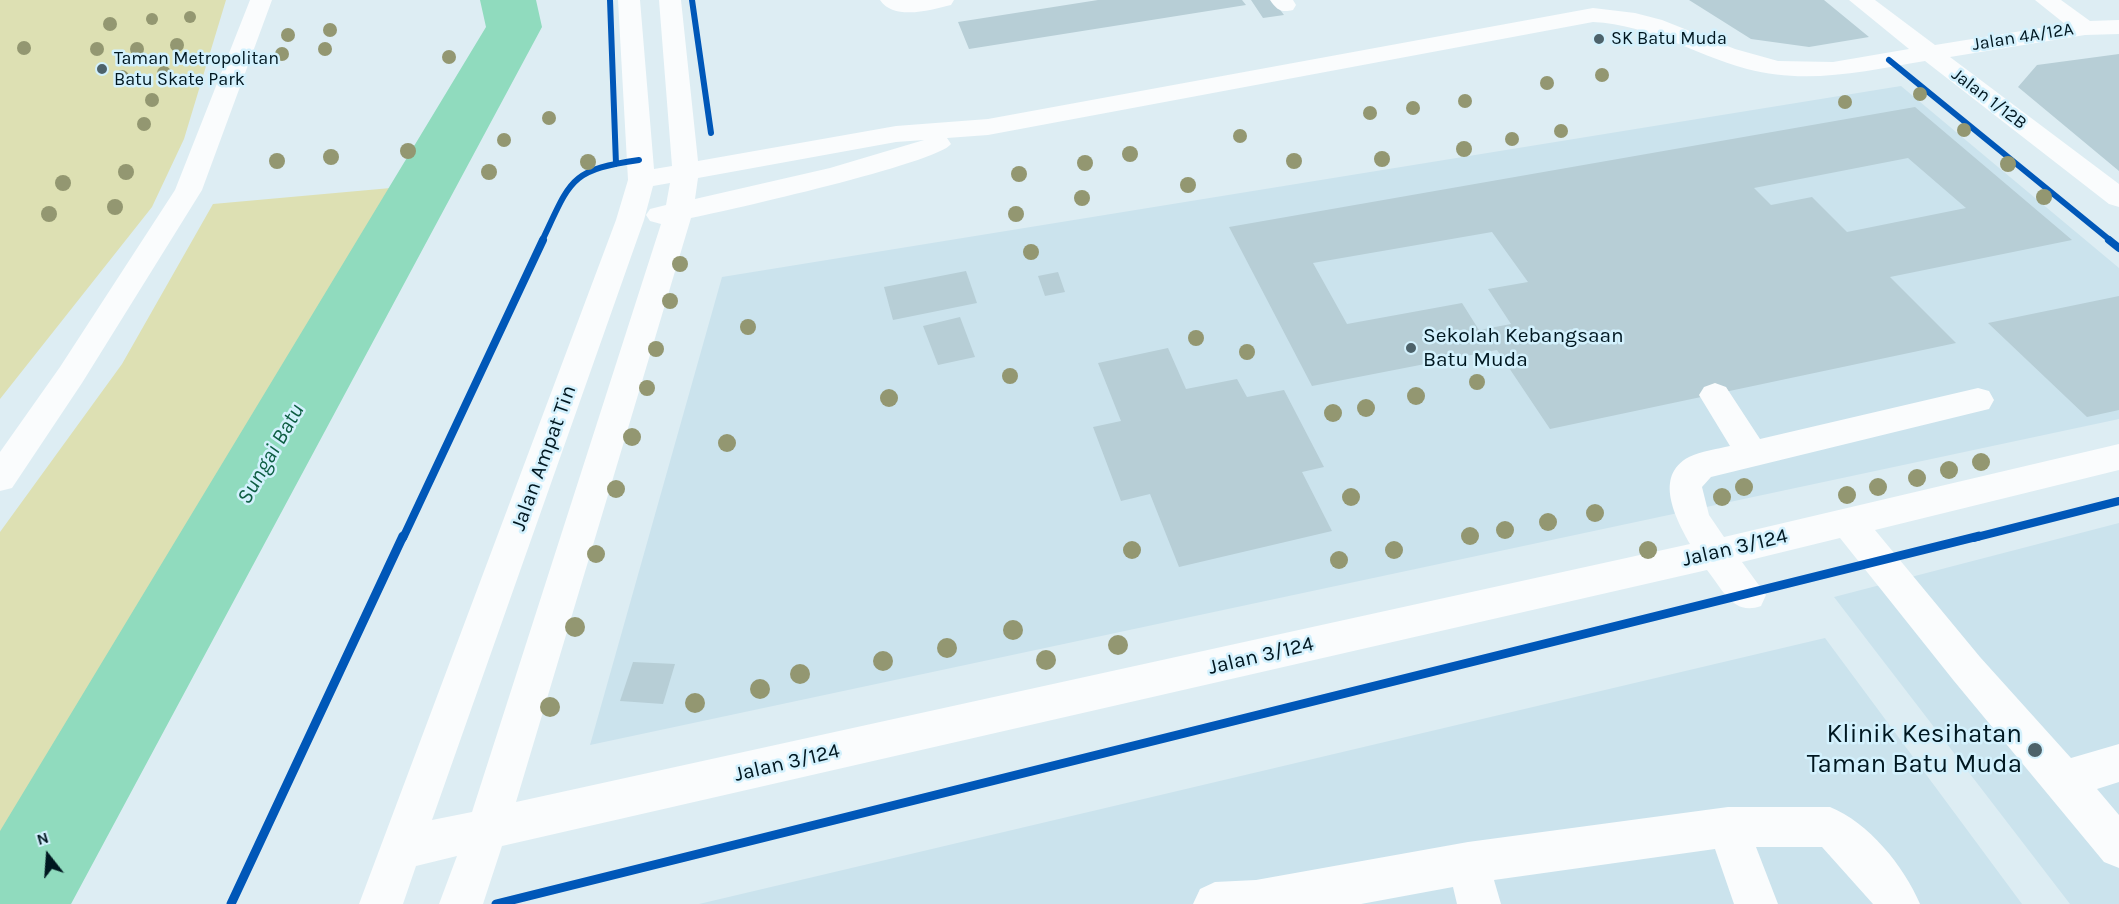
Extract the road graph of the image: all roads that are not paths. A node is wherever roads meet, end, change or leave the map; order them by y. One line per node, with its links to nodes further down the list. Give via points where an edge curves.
1 (261, 0): 21 (street, via 188,190 71,375)
2 (629, 0): 13 (street, Jalan Ampat Tin)
3 (670, 0): 12 (street)
4 (891, 0): 5 (street, via 910,6)
5 (943, 0)
6 (1860, 0): 10 (street, Jalan 1/12B)
7 (2046, 0): 9 (street)
8 (2119, 27): 9 (street, Jalan 4A/12A)
9 (2085, 28): 10 (street, Jalan 4A/12A)
10 (1928, 53): 11 (street, Jalan 4A/12A, via 1833,69 1776,68 1746,61 1650,23 1593,15); 14 (street, Jalan 1/12B)
11 (988, 127): 12 (street, via 896,134); 15 (street, via 904,155)
12 (686, 172): 13 (street); 15 (street)
13 (641, 180): 16 (street, Jalan Ampat Tin)
14 (2119, 198)
15 (679, 211): 16 (street); 28 (street)
16 (630, 220): 30 (street, Jalan Ampat Tin)
17 (1715, 395): 19 (street)
18 (1978, 400): 19 (street)
19 (1752, 454): 23 (street, via 1701,466 1689,476 1686,490 1690,516)
20 (2119, 457): 22 (street, Jalan 3/124)
21 (0, 478)
22 (1847, 521): 23 (street, Jalan 3/124); 26 (street, via 1967,669)
23 (1717, 553): 24 (street); 28 (street, Jalan 3/124)
24 (1748, 595)
25 (2119, 763): 26 (street)
26 (2064, 780): 29 (street)
27 (1728, 827): 31 (street); 36 (street); 37 (street, via 1830,827 1862,856)
28 (487, 830): 30 (street, Jalan 3/124); 34 (street)
29 (2119, 847)
30 (402, 848): 33 (street, Jalan Ampat Tin)
31 (1468, 863): 32 (street); 35 (street)
32 (1242, 903)
33 (381, 904)
34 (461, 904)
35 (1479, 904)
36 (1756, 904)
37 (1898, 904)

